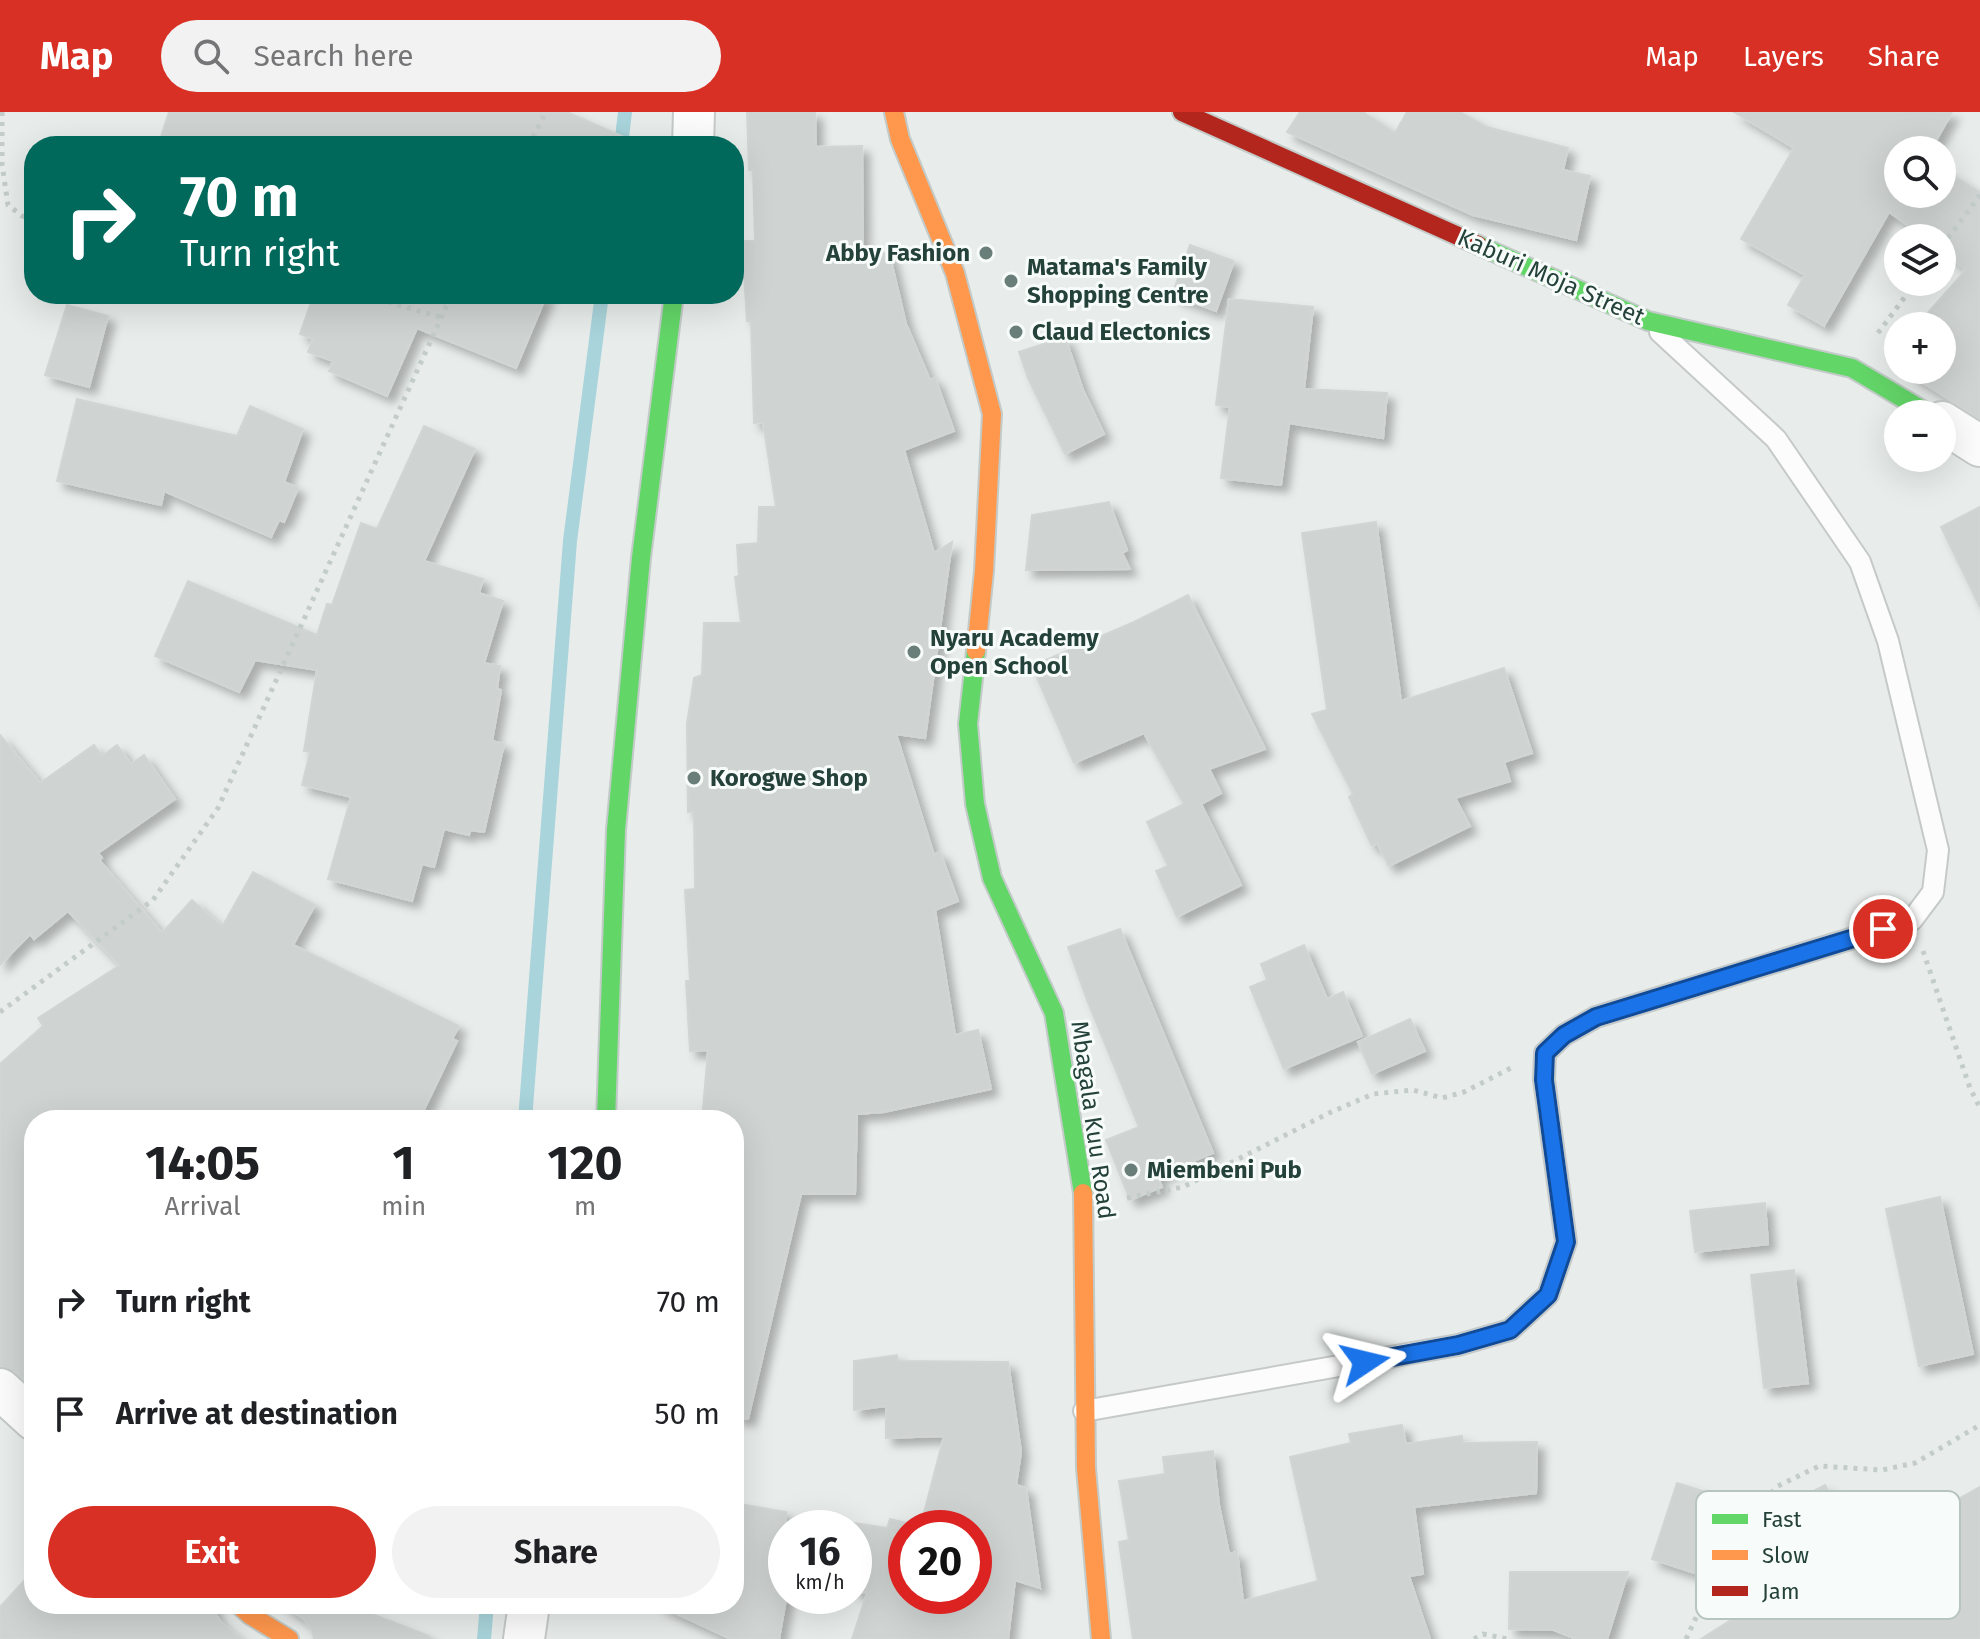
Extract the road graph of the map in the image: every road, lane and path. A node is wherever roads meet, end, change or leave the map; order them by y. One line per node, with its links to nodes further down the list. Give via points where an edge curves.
1 (546, 112): 6 (path)
2 (694, 112): 7 (street)
3 (894, 112): 26 (street, Mbagala Kuu Road, via 955,273 992,414 984,571 968,724 975,804 992,878 1054,1013)
4 (1182, 112): 16 (street, Kaburi Moja Street)
5 (1, 116): 9 (path, via 8,205)
6 (533, 136)
7 (693, 136)
8 (1980, 195): 10 (path)
9 (24, 217)
10 (1956, 227)
11 (1906, 296): 17 (path)
12 (394, 304): 15 (path)
13 (447, 304): 15 (path)
14 (673, 304): 25 (street, via 641,558 616,830)
15 (440, 317): 22 (path, via 218,808 153,900)
16 (1648, 321): 17 (street, Kaburi Moja Street); 21 (lane, via 1776,439 1860,562 1888,641 1938,850 1933,892)
17 (1852, 368): 18 (street, Kaburi Moja Street)
18 (1906, 400)
19 (1956, 431): 20 (street)
20 (1980, 446)
21 (1912, 920): 23 (lane, via 1596,1017); 24 (path)
22 (0, 1012)
23 (1545, 1053): 26 (path, via 1442,1098 1413,1090 1373,1094 1183,1187); 29 (lane, via 1566,1242 1548,1295 1510,1330 1458,1345)
24 (1980, 1108)
25 (606, 1110)
26 (1085, 1206): 29 (street, Mbagala Kuu Road)
27 (0, 1389): 28 (street)
28 (24, 1411)
29 (1084, 1411): 37 (street, Mbagala Kuu Road)
30 (1980, 1425): 31 (path, via 1915,1463 1882,1470 1819,1466)
31 (1773, 1491)
32 (249, 1614): 35 (street)
33 (528, 1614): 36 (street)
34 (1696, 1618): 40 (path)
35 (289, 1639)
36 (524, 1639)
37 (1101, 1639)
38 (1474, 1639): 39 (path, via 1483,1634)
39 (1508, 1639)
40 (1686, 1639)

